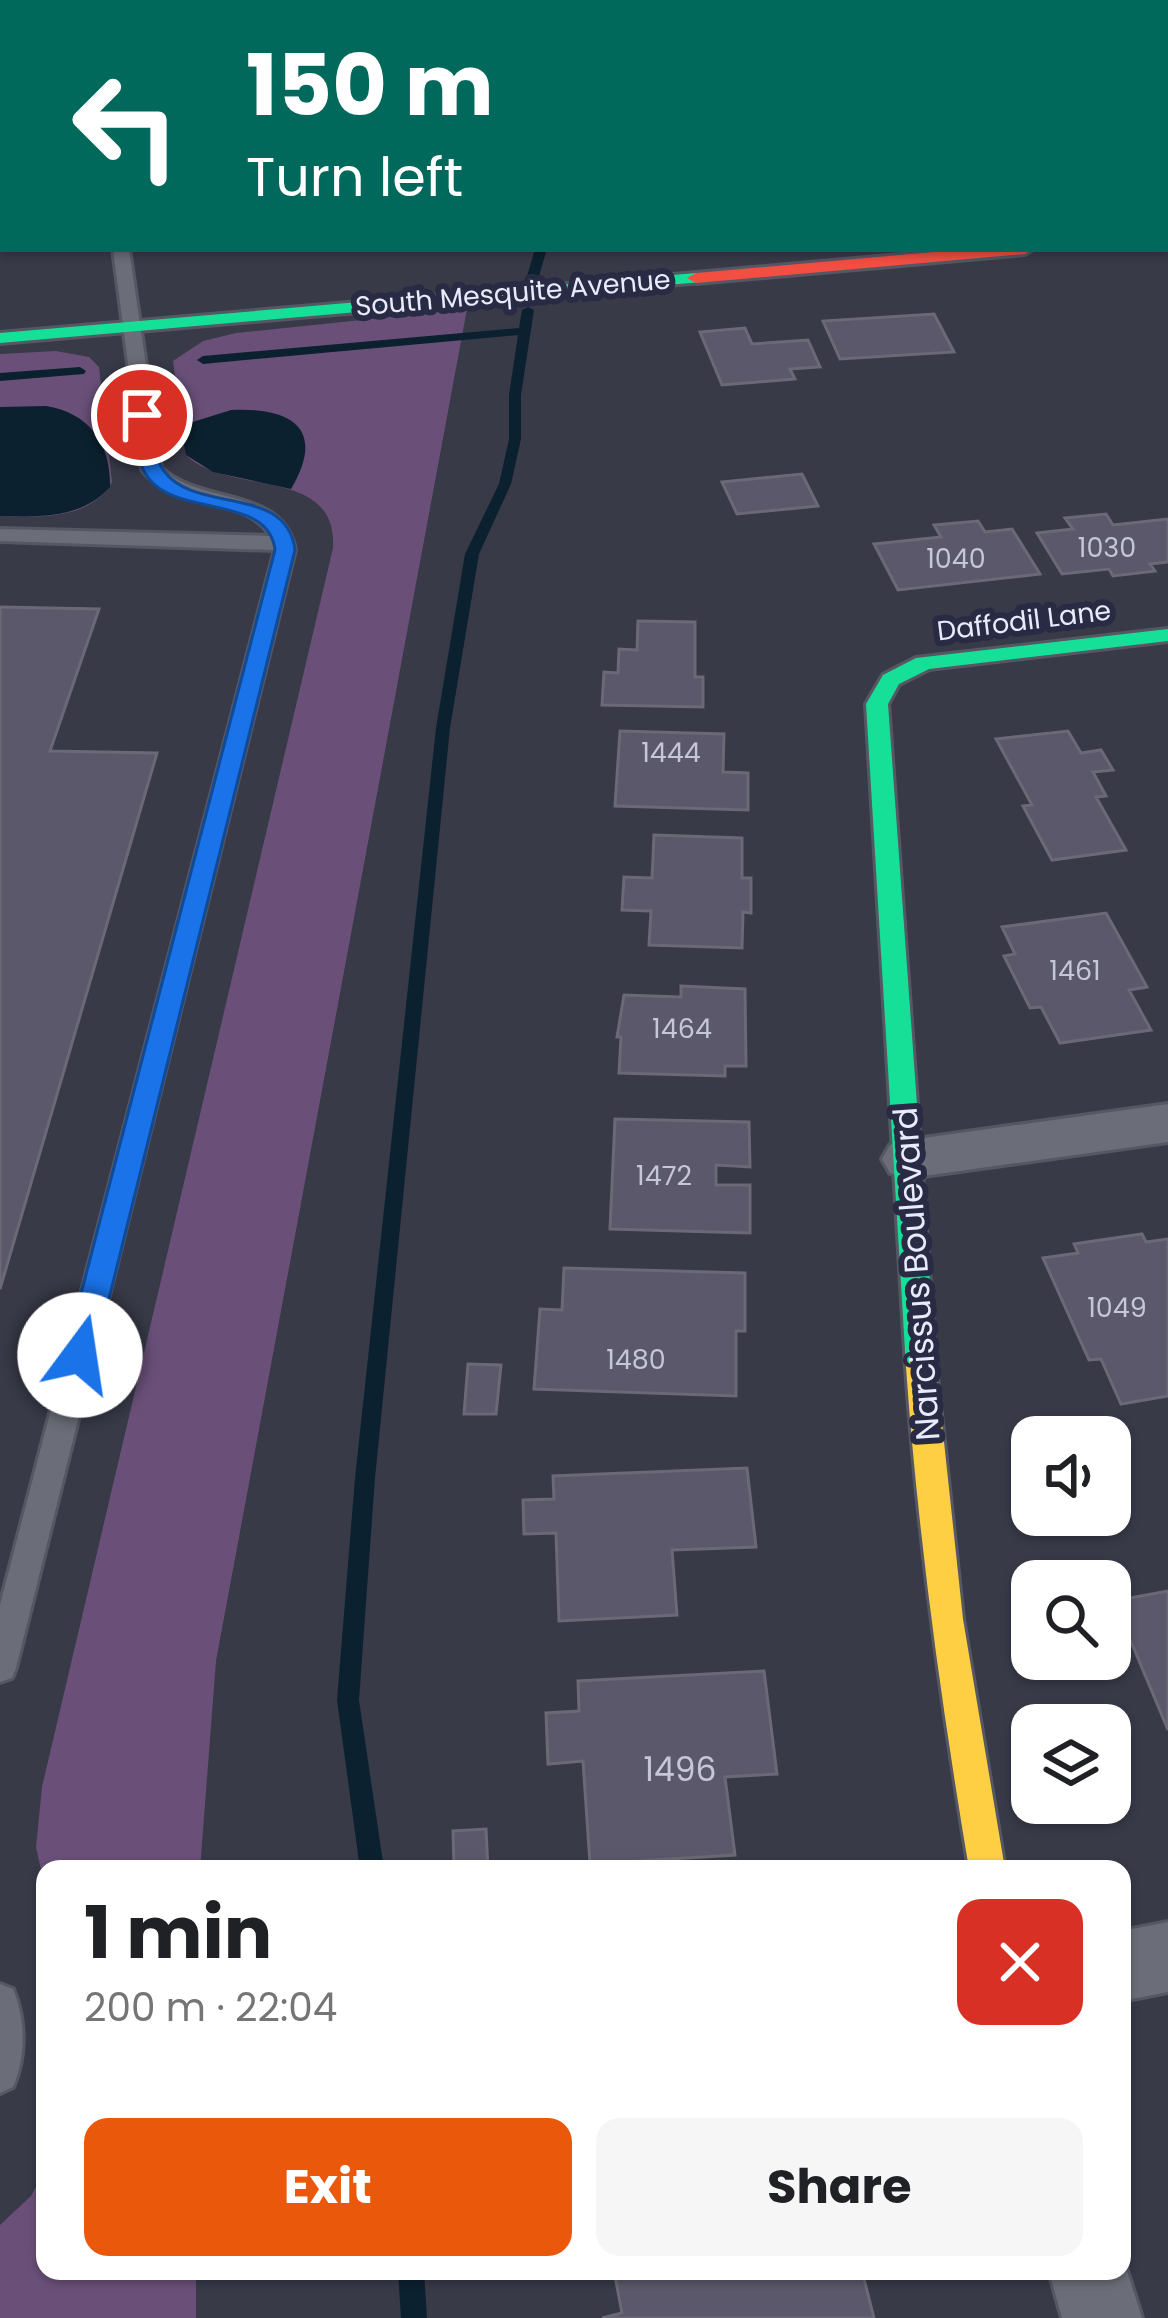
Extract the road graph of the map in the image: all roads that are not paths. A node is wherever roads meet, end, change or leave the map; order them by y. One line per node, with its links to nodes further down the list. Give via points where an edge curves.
1 (122, 252): 3 (lane)
2 (991, 252): 3 (street, South Mesquite Avenue)
3 (130, 327): 4 (street, South Mesquite Avenue); 6 (lane, via 148,459 158,478 178,492 267,517)
4 (0, 338)
5 (0, 535): 6 (lane)
6 (284, 542): 11 (lane)
7 (1168, 635): 8 (street, Daffodil Lane, via 944,659)
8 (891, 680): 10 (street, Narcissus Boulevard, via 880,692 876,720)
9 (1168, 1123): 10 (street)
10 (909, 1159): 12 (street, Narcissus Boulevard, via 930,1501)
11 (0, 1668)
12 (985, 1860)
13 (1168, 1957): 14 (street)
14 (1131, 1964)
15 (0, 2002): 16 (lane)
16 (0, 2074)
17 (1091, 2280): 18 (street)
18 (1102, 2318)

